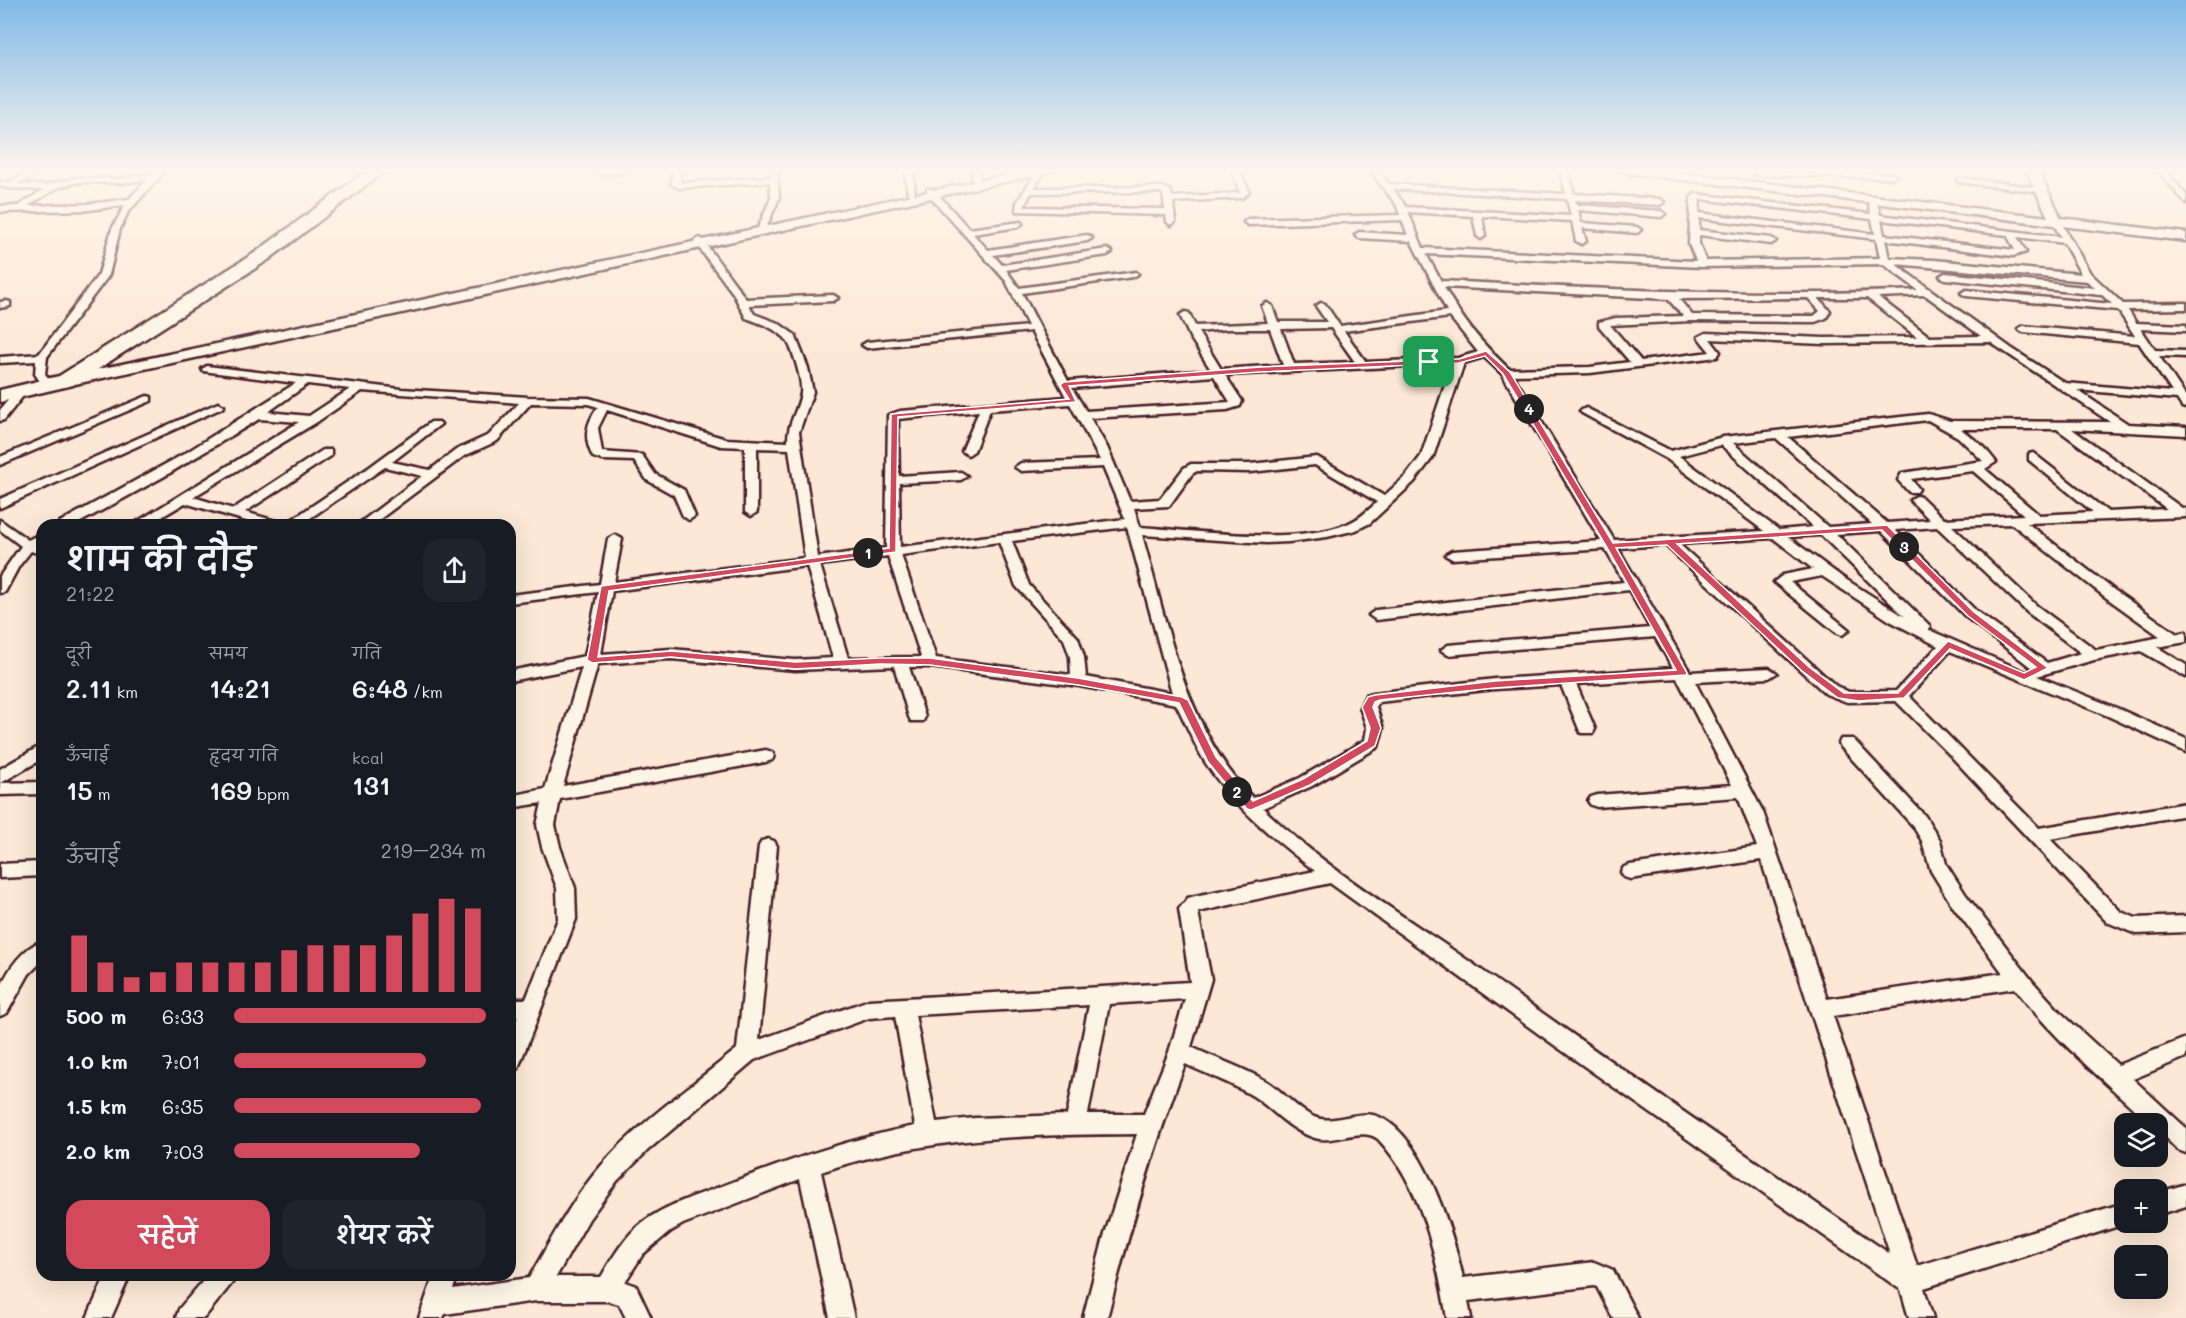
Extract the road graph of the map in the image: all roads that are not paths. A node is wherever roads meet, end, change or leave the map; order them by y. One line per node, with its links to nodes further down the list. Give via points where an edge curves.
1 (116, 232): 68 (street, via 104,274)
2 (270, 232): 81 (highway, via 210,276)
3 (295, 232): 77 (highway)
4 (748, 232): 26 (main road)
5 (754, 232): 26 (main road)
6 (969, 232): 7 (street); 30 (street)
7 (972, 232)
8 (1412, 232): 27 (street)
9 (1480, 232): 21 (street)
10 (1579, 232): 24 (street)
11 (1696, 232): 29 (street); 32 (street, via 1694,244)
12 (1771, 232): 29 (street)
13 (1834, 232): 22 (street)
14 (1880, 232): 22 (street)
15 (1997, 232): 18 (street)
16 (2062, 232): 25 (street)
17 (2157, 232): 19 (main road)
18 (2010, 233): 22 (street, via 2021,252); 25 (street)
19 (2186, 235)
20 (1359, 236): 27 (street)
21 (1481, 236)
22 (1881, 237): 31 (street)
23 (1087, 238): 30 (street)
24 (1581, 241)
25 (2067, 241): 36 (street)
26 (701, 243): 46 (street); 77 (main road)
27 (1417, 245): 32 (street); 37 (street)
28 (1107, 252): 33 (street)
29 (1773, 252): 31 (street); 32 (street)
30 (988, 253): 33 (street)
31 (1886, 261): 36 (street); 39 (street)
32 (1702, 264)
33 (1001, 268): 38 (street)
34 (1133, 274): 38 (street)
35 (1945, 276): 40 (street)
36 (2089, 278): 40 (street)
37 (1438, 284): 44 (street); 51 (street)
38 (1016, 291): 58 (street)
39 (1927, 292): 43 (street); 61 (street)
40 (2102, 292): 49 (street)
41 (1966, 293): 49 (street)
42 (1810, 295): 43 (street); 44 (street); 53 (street, via 1825,311 1815,319)
43 (1869, 295): 62 (street)
44 (1671, 296): 53 (street)
45 (833, 298): 46 (street)
46 (744, 302): 103 (street, via 753,318 774,325 791,337 803,368 807,392 793,432)
47 (1267, 306): 55 (street)
48 (1321, 306): 56 (street)
49 (2120, 306): 50 (street); 54 (street)
50 (2186, 306)
51 (1454, 313): 56 (street); 65 (street)
52 (1185, 315): 59 (street)
53 (1689, 318): 72 (street, via 1605,322 1605,327)
54 (2133, 326): 57 (street); 63 (street)
55 (1275, 327): 56 (street); 59 (street); 73 (street)
56 (1336, 327): 71 (street)
57 (2186, 327)
58 (1035, 328): 64 (street); 79 (street)
59 (1192, 329): 75 (street)
60 (2023, 329): 63 (street)
61 (1993, 339): 62 (street); 80 (street)
62 (1928, 340): 72 (street, via 1706,336 1703,337 1715,352 1713,355)
63 (2142, 340): 66 (street)
64 (867, 345)
65 (1486, 353): 69 (street); 76 (street)
66 (2150, 353): 67 (street); 86 (street)
67 (2186, 354)
68 (42, 357): 70 (street); 81 (street, via 40,374)
69 (1459, 361): 71 (street); 117 (street, via 1427,457)
70 (0, 362)
71 (1362, 364): 73 (street)
72 (1639, 365): 76 (street)
73 (1290, 368): 75 (street)
74 (207, 369): 78 (street)
75 (1217, 372): 79 (street); 90 (street, via 1236,401 1234,405)
76 (1506, 372): 144 (street)
77 (72, 377): 81 (highway)
78 (307, 380): 82 (street); 92 (street)
79 (1064, 385): 90 (street)
80 (2064, 386): 86 (street); 98 (street)
81 (25, 388): 83 (highway); 93 (street)
82 (359, 388): 85 (street); 94 (street)
83 (0, 396)
84 (147, 399): 108 (street)
85 (528, 400): 87 (street); 113 (street, via 493,438 460,453)
86 (2182, 400)
87 (605, 405): 102 (street, via 721,442); 123 (street, via 591,426 597,453 638,458 651,477 680,493)
88 (218, 406): 118 (street)
89 (986, 407): 90 (street); 104 (street); 115 (street, via 894,415)
90 (1078, 408): 109 (street)
91 (1586, 411): 106 (street)
92 (258, 415): 94 (street); 126 (street)
93 (0, 418)
94 (313, 420): 116 (street)
95 (435, 424): 110 (street)
96 (2058, 424): 97 (street); 98 (street); 122 (street)
97 (1949, 425): 100 (street, via 1928,417); 112 (street, via 1989,459 1989,463)
98 (2124, 426): 99 (street)
99 (2186, 431)
100 (1778, 434): 101 (street); 135 (street)
101 (1723, 441): 106 (street); 136 (street)
102 (751, 444): 103 (street); 120 (street)
103 (794, 446): 148 (street)
104 (968, 452)
105 (327, 453): 121 (street)
106 (1670, 455): 137 (street)
107 (2033, 457): 124 (street)
108 (0, 461)
109 (1108, 463): 111 (street); 119 (street)
110 (381, 464): 113 (street); 129 (street)
111 (1021, 467)
112 (1976, 467): 125 (street); 132 (street, via 1904,480)
113 (432, 474): 130 (street)
114 (961, 476): 115 (street)
115 (892, 480): 146 (street)
116 (182, 498): 121 (street); 127 (street)
117 (1386, 502): 119 (street, via 1323,464 1307,460 1250,468 1195,467 1164,503); 134 (street, via 1351,528 1297,537 1266,539)
118 (0, 504)
119 (1126, 505): 134 (street)
120 (751, 512)
121 (235, 513): 128 (street)
122 (2184, 514): 124 (street)
123 (688, 516)
124 (2105, 516): 125 (street)
125 (2035, 518): 131 (street)
126 (76, 519)
127 (149, 519)
128 (254, 519)
129 (300, 519)
130 (372, 519)
131 (2014, 519): 132 (street); 157 (street, via 2109,593)
132 (1942, 523): 135 (street); 161 (street, via 2032,609)
133 (0, 524): 141 (street)
134 (1133, 527): 138 (street); 175 (street)
135 (1884, 527): 136 (street); 166 (street, via 1971,614)
136 (1824, 530): 137 (street); 158 (street)
137 (1777, 536): 142 (street); 149 (street)
138 (1004, 537): 146 (street); 173 (street, via 1023,586 1071,638)
139 (36, 538): 141 (street)
140 (615, 539): 151 (street)
141 (23, 541): 143 (street); 145 (street); 152 (street)
142 (1670, 542): 144 (street); 174 (street, via 1831,690 1846,697)
143 (0, 543)
144 (1610, 546): 147 (street); 150 (street)
145 (36, 548)
146 (893, 550): 148 (street); 164 (street)
147 (1452, 555)
148 (812, 560): 151 (street); 165 (street)
149 (1826, 571): 155 (street, via 1781,582); 158 (street, via 1880,609)
150 (1633, 585): 154 (street); 156 (street)
151 (604, 588): 153 (street); 162 (street)
152 (0, 589)
153 (516, 598)
154 (1376, 615)
155 (1842, 630)
156 (1659, 632): 160 (street); 170 (street)
157 (2180, 638): 159 (street)
158 (1942, 642): 171 (street); 174 (street)
159 (2144, 646): 161 (street); 167 (street)
160 (1448, 650)
161 (2093, 655): 166 (street)
162 (592, 660): 165 (street, via 671,654 795,665); 169 (street); 186 (street)
163 (900, 661): 164 (street); 165 (street); 176 (street)
164 (930, 662): 173 (street)
165 (842, 663)
166 (2043, 668): 171 (street)
167 (2186, 672)
168 (1769, 673): 170 (street)
169 (516, 675)
170 (1683, 675): 172 (street); 185 (street)
171 (2024, 676): 179 (street, via 2132,719)
172 (1567, 680): 177 (street); 189 (street, via 1495,684 1372,699 1368,707 1375,728 1372,743 1306,782)
173 (1078, 681): 175 (street)
174 (1900, 696): 191 (street, via 1966,760)
175 (1182, 700): 189 (street, via 1212,759)
176 (917, 717)
177 (1587, 729)
178 (1847, 743): 200 (street, via 1919,821 1931,840 1937,866)
179 (2186, 746)
180 (36, 755): 182 (street)
181 (766, 756): 186 (street)
182 (0, 777)
183 (36, 788): 184 (street)
184 (0, 789)
185 (1743, 790): 188 (street); 193 (street)
186 (552, 795): 187 (street); 204 (street, via 546,825 566,888 567,919)
187 (516, 801)
188 (1597, 801)
189 (1251, 806): 197 (street, via 1276,831)
190 (2186, 810): 191 (street)
191 (2034, 835): 198 (street, via 2120,921 2136,926)
192 (768, 846): 211 (street)
193 (1767, 852): 196 (street); 207 (street)
194 (36, 869): 195 (street)
195 (0, 871)
196 (1629, 872)
197 (1333, 875): 201 (street, via 1191,906 1188,913 1202,973); 224 (street)
198 (2186, 924)
199 (36, 955): 203 (street, via 22,968)
200 (2019, 979): 207 (street); 212 (street)
201 (1198, 990): 202 (street); 210 (street)
202 (1101, 996): 205 (street); 213 (street)
203 (0, 1007)
204 (532, 1007): 206 (street); 209 (street)
205 (903, 1007): 211 (street, via 859,1011); 215 (street)
206 (516, 1008)
207 (1820, 1009): 224 (street, via 1891,1218)
208 (2186, 1047): 212 (street)
209 (516, 1048)
210 (1179, 1052): 214 (street); 227 (street, via 1256,1087 1316,1129 1364,1125 1381,1128 1408,1160 1425,1192)
211 (747, 1053): 225 (street, via 609,1173 581,1211)
212 (2114, 1077): 216 (street)
213 (1076, 1124): 214 (street); 215 (street)
214 (1151, 1124): 233 (street)
215 (927, 1134): 217 (street)
216 (2186, 1143)
217 (808, 1165): 226 (street, via 658,1224 630,1249); 232 (street)
218 (2186, 1195): 219 (street)
219 (2168, 1201)
220 (2114, 1217): 224 (street)
221 (115, 1281): 229 (street)
222 (219, 1281): 230 (street)
223 (444, 1281): 228 (street)
224 (1908, 1281): 236 (street)
225 (536, 1289): 226 (street); 228 (street)
226 (608, 1289): 231 (street, via 627,1295)
227 (1454, 1291): 234 (street); 235 (street, via 1594,1274 1605,1278)
228 (434, 1310)
229 (99, 1318)
230 (188, 1318)
231 (639, 1318)
232 (843, 1318)
233 (1095, 1318)
234 (1460, 1318)
235 (1626, 1318)
236 (1921, 1318)

